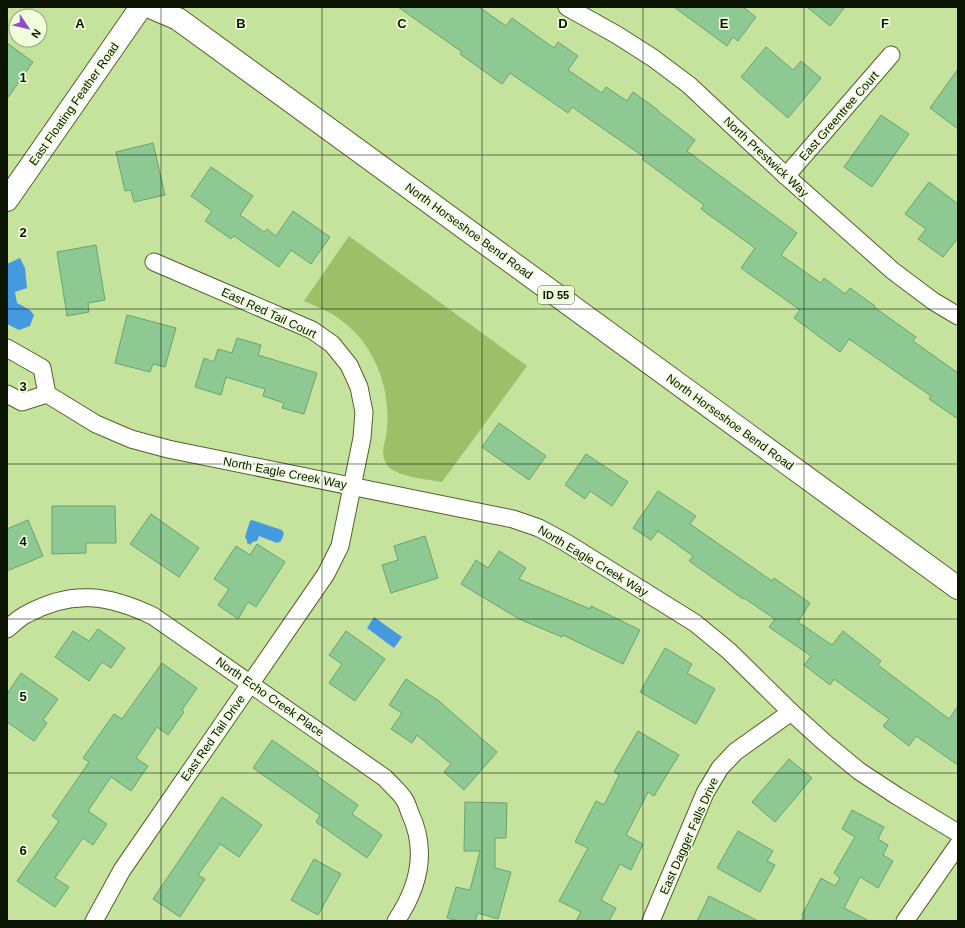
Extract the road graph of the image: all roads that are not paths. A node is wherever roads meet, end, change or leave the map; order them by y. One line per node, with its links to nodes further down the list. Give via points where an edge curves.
1 (141, 7): 6 (main road, East Floating Feather Road)
2 (150, 7): 13 (main road, North Horseshoe Bend Road / ID 55, via 178,19)
3 (567, 7): 5 (street, North Prestwick Way, via 617,35 690,85)
4 (891, 56): 5 (street, East Greentree Court)
5 (786, 176): 8 (street, North Prestwick Way, via 893,270 932,301)
6 (7, 200)
7 (154, 262): 12 (street, East Red Tail Court, via 312,330 332,344 349,364 359,387 364,412 362,438)
8 (958, 316)
9 (7, 348): 11 (street, via 42,368)
10 (7, 394): 11 (street, via 22,402)
11 (47, 394): 12 (street, North Eagle Creek Way, via 96,424 131,439 168,449)
12 (352, 486): 15 (street, East Red Tail Drive, via 340,546 326,574); 16 (street, North Eagle Creek Way, via 513,519 539,528 695,623 729,651)
13 (958, 588)
14 (7, 629): 15 (street, North Echo Creek Place, via 25,614 48,603 74,598 104,598 132,606 153,616)
15 (250, 683): 19 (street, East Red Tail Drive, via 122,870); 20 (street, North Echo Creek Place, via 385,778 404,799 417,827 420,855 416,884)
16 (791, 712): 17 (street, North Eagle Creek Way, via 859,770 896,796); 21 (street, East Dagger Falls Drive, via 735,752 720,768 705,793)
17 (958, 833)
18 (958, 845): 22 (street)
19 (94, 921)
20 (396, 921)
21 (651, 921)
22 (905, 921)

